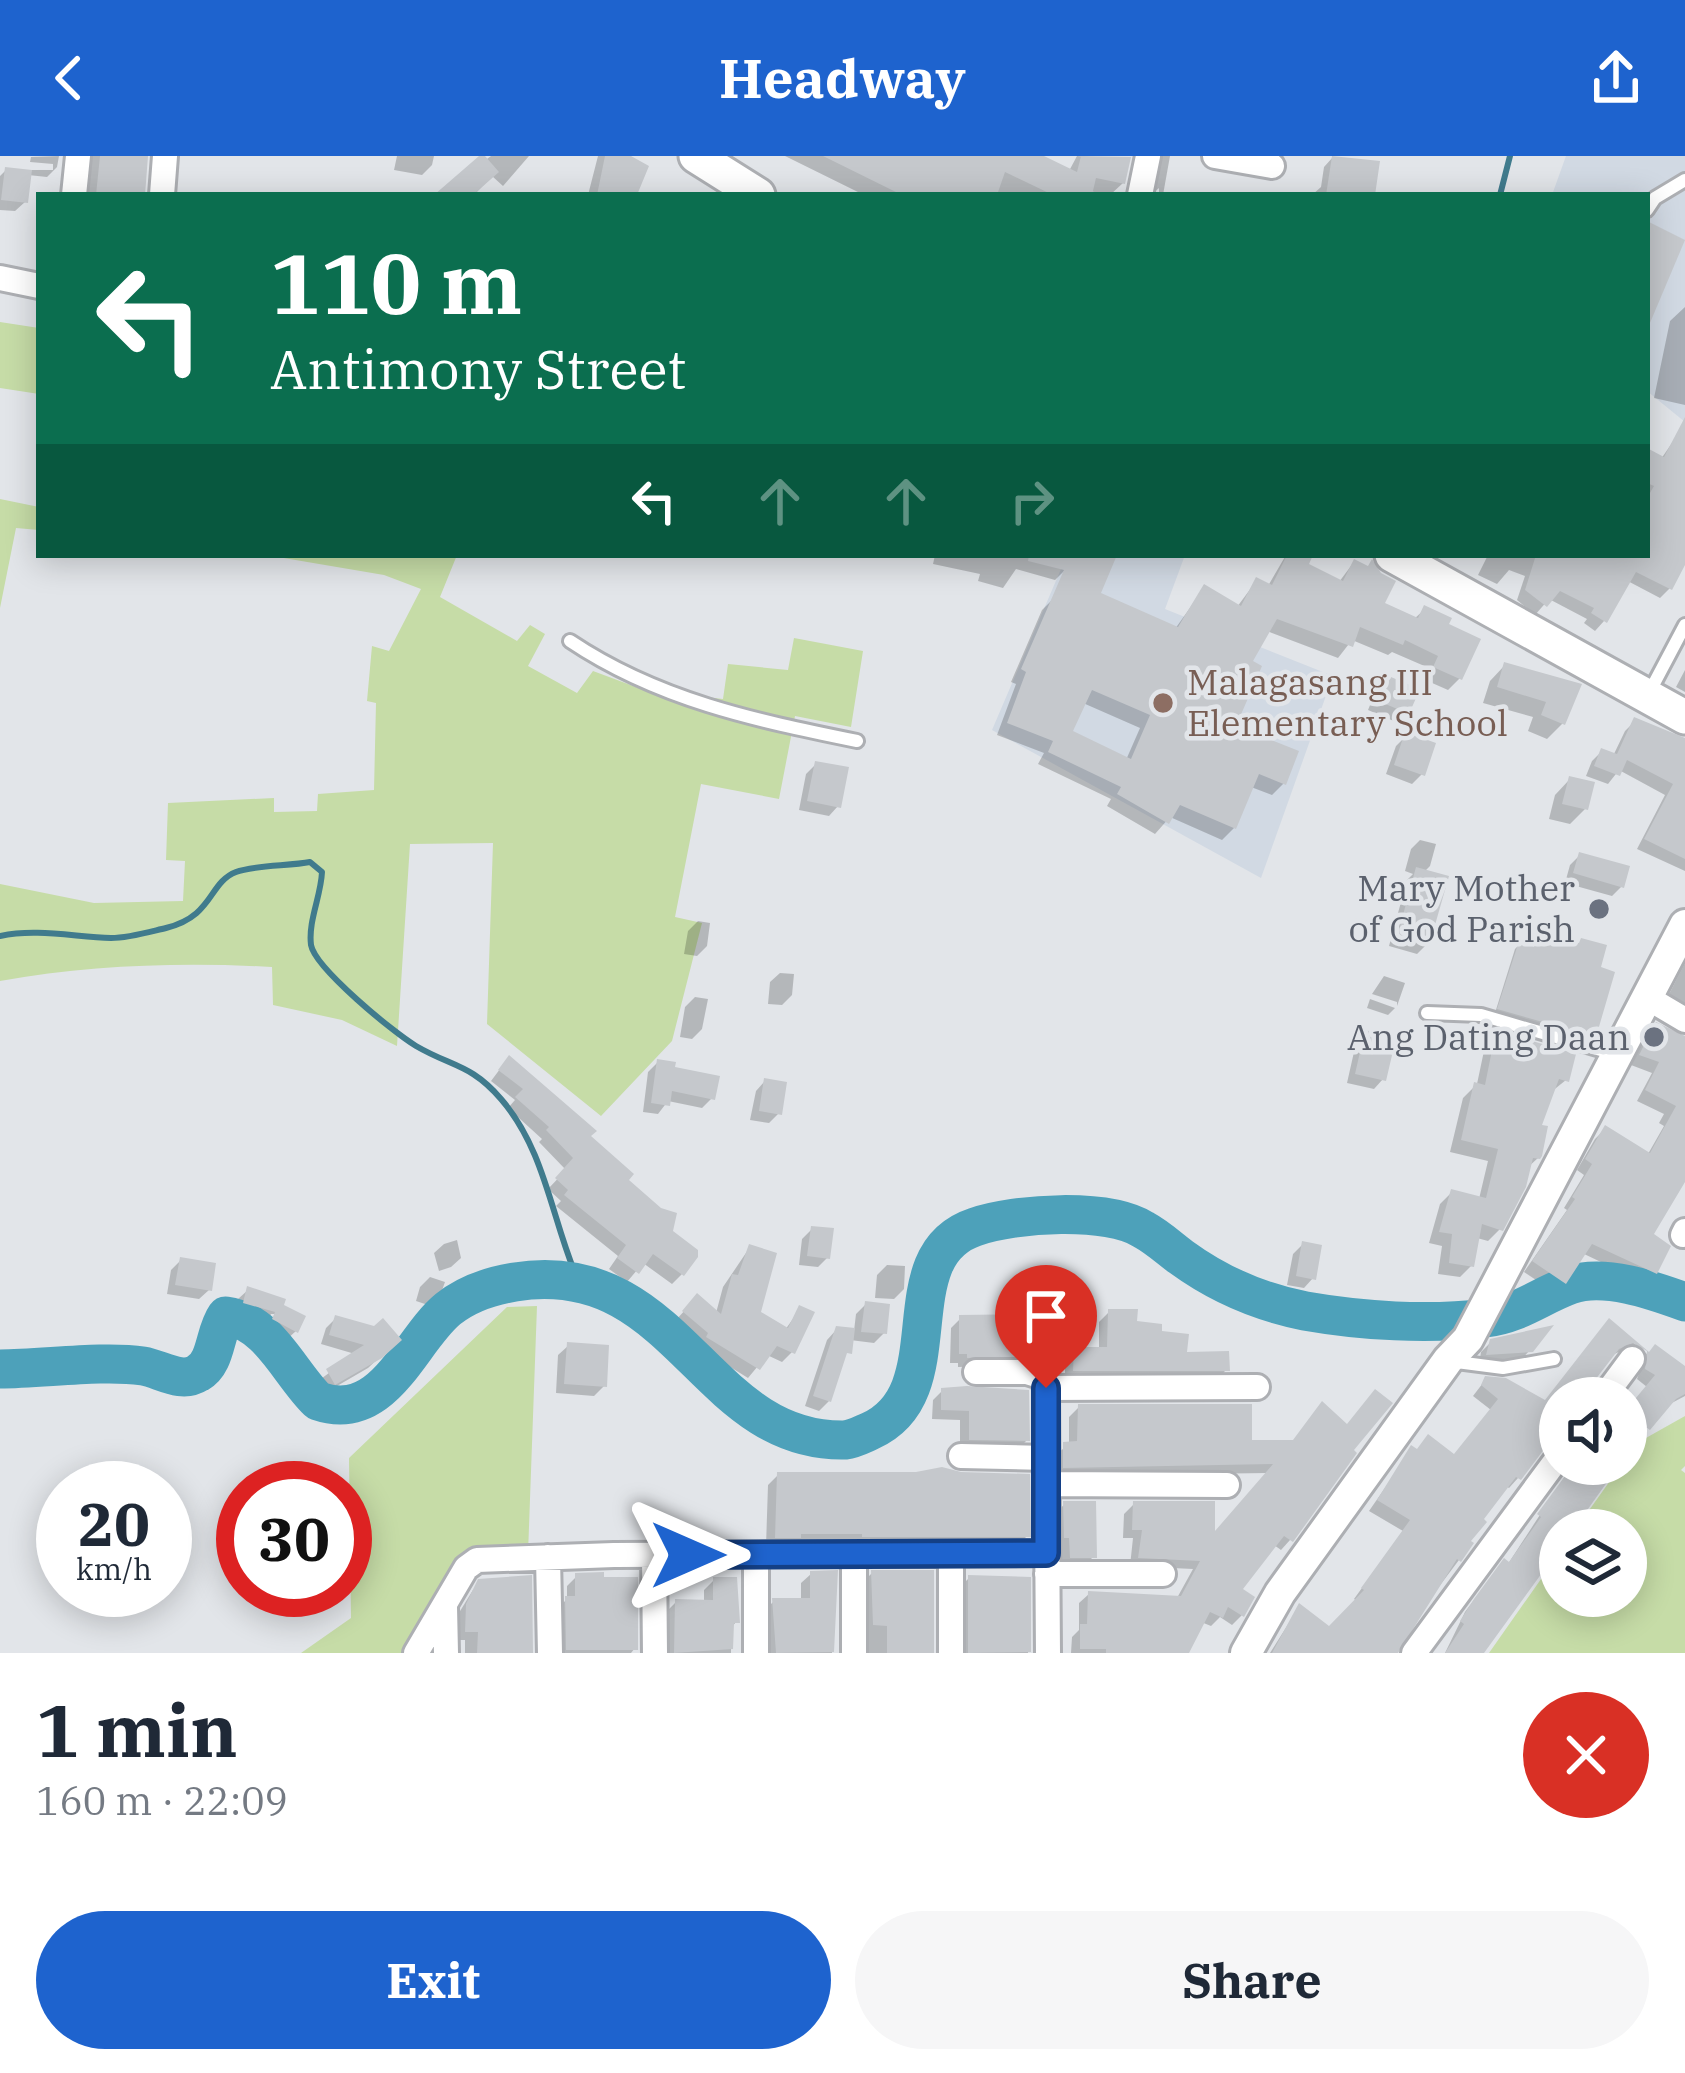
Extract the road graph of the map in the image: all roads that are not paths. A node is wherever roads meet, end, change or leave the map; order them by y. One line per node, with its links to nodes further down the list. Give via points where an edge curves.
1 (78, 156): 8 (street)
2 (165, 156): 9 (street)
3 (696, 156): 10 (main road)
4 (1148, 156): 11 (street)
5 (1215, 156): 6 (street)
6 (1271, 166)
7 (1685, 180): 12 (lane)
8 (74, 192)
9 (162, 192)
10 (753, 192)
11 (1141, 192)
12 (1650, 206)
13 (0, 278): 14 (street)
14 (36, 285)
15 (1397, 558): 18 (main road)
16 (1685, 625): 18 (lane)
17 (569, 641): 20 (lane, via 634,681 740,717)
18 (1646, 698): 19 (main road)
19 (1685, 717)
20 (857, 741)
21 (1685, 925): 22 (street)
22 (1648, 998): 24 (street); 25 (street)
23 (1427, 1013): 25 (lane, via 1481,1016)
24 (1685, 1020)
25 (1618, 1055): 26 (street)
26 (1458, 1350): 27 (lane, via 1503,1368); 53 (street, via 1280,1593)
27 (1554, 1358)
28 (1632, 1358): 30 (street)
29 (976, 1372): 32 (street, via 1027,1372 1043,1377)
30 (1618, 1377)
31 (1257, 1387): 32 (street)
32 (1046, 1388): 34 (street)
33 (962, 1456): 34 (street)
34 (1046, 1470): 36 (street); 42 (street)
35 (1539, 1483): 54 (street)
36 (1226, 1485)
37 (655, 1555): 38 (street); 41 (street); 48 (street)
38 (756, 1555): 39 (street); 49 (street)
39 (854, 1556): 40 (street); 50 (street)
40 (951, 1556): 42 (street); 51 (street)
41 (548, 1557): 44 (street, via 477,1560); 47 (street)
42 (1047, 1563): 43 (street); 52 (street)
43 (1163, 1574)
44 (445, 1603): 45 (street); 46 (street)
45 (416, 1653)
46 (446, 1653)
47 (550, 1653)
48 (655, 1653)
49 (756, 1653)
50 (854, 1653)
51 (951, 1653)
52 (1048, 1653)
53 (1246, 1653)
54 (1414, 1653)

